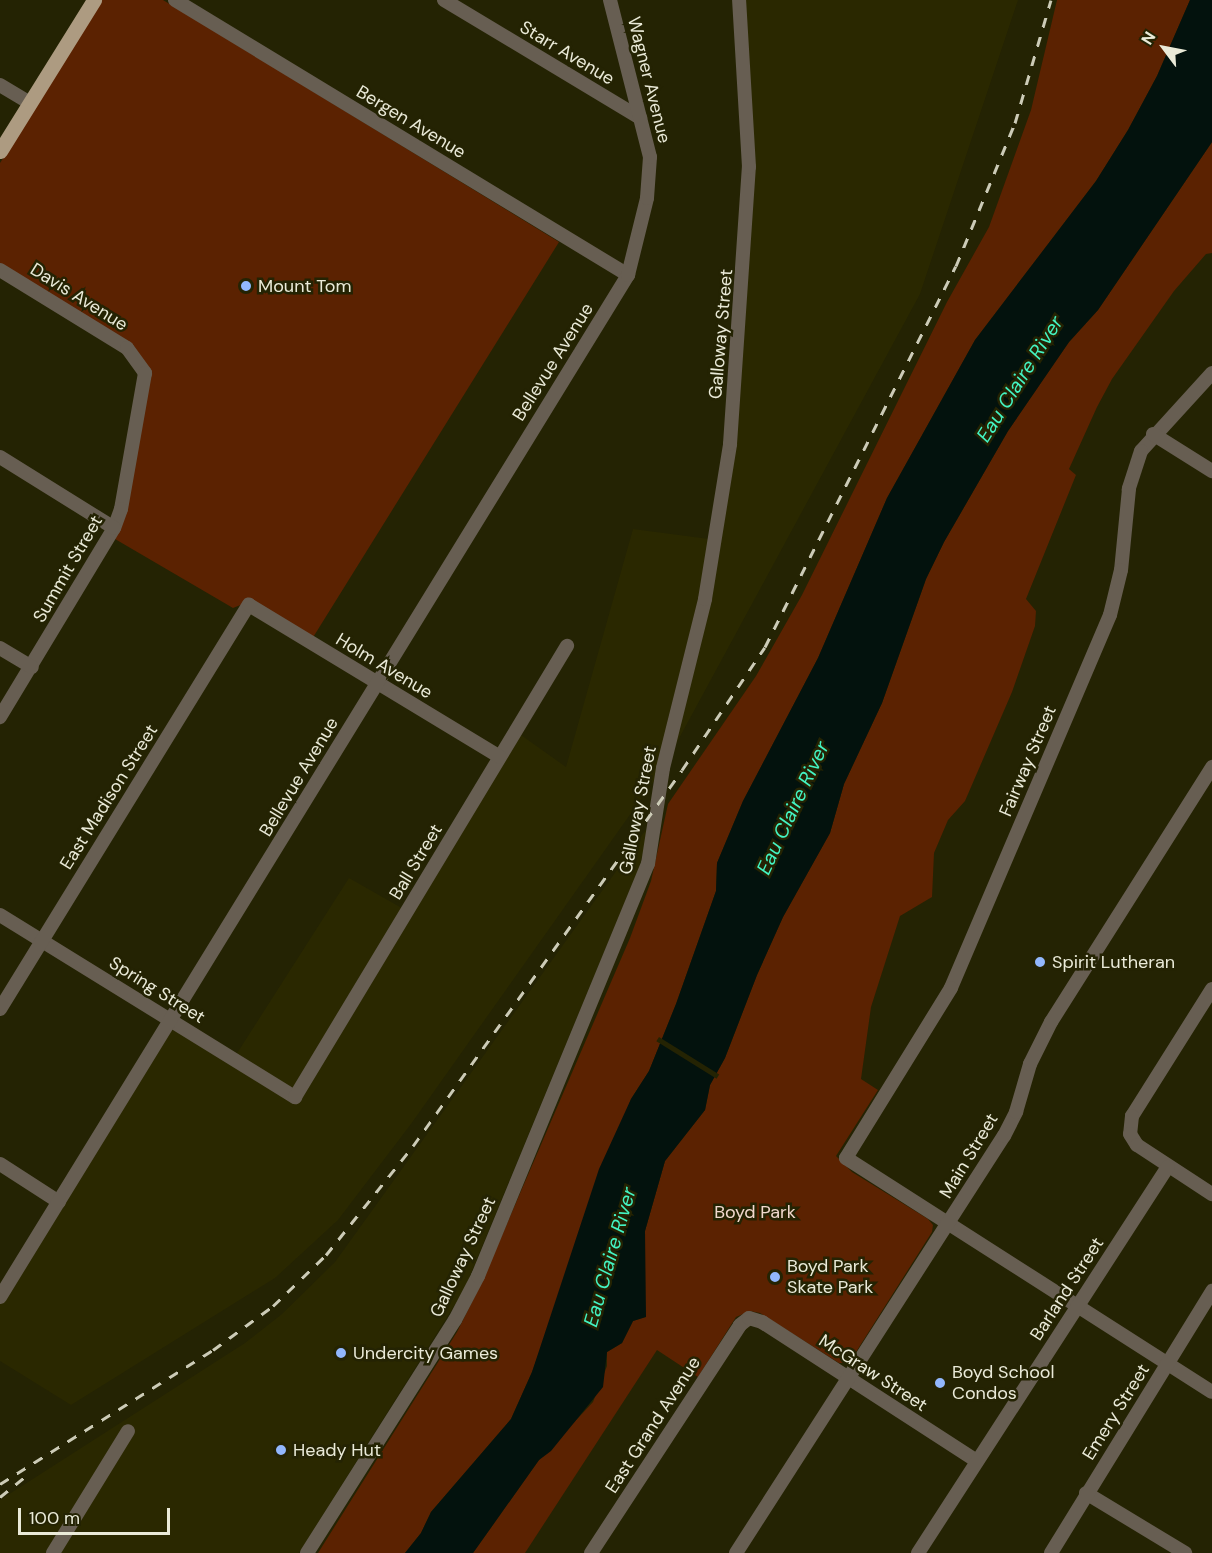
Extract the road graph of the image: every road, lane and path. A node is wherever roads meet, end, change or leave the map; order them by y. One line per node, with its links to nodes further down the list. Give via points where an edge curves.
1 (94, 0): 7 (main road)
2 (175, 0): 11 (street, Bergen Avenue)
3 (444, 0): 8 (street, Starr Avenue)
4 (610, 0): 8 (street, Wagner Avenue)
5 (740, 0): 48 (street, Galloway Street, via 749,167 730,444 709,580 663,768 648,864 478,1276 455,1320)
6 (0, 85): 7 (street)
7 (30, 103): 9 (main road)
8 (640, 118): 11 (street, Wagner Avenue, via 650,157 647,198)
9 (0, 151)
10 (0, 270): 12 (street, Davis Avenue)
11 (628, 275): 22 (street, Bellevue Avenue)
12 (137, 357): 17 (street, Summit Street, via 145,373 121,509)
13 (1212, 373): 14 (street, Fairway Street)
14 (1153, 434): 16 (street); 36 (street, Fairway Street, via 1134,469 1118,589 1077,691 951,988 846,1158)
15 (0, 457): 17 (street)
16 (1212, 471)
17 (114, 528): 21 (street, Summit Street)
18 (249, 605): 22 (street, Holm Avenue); 27 (street, East Madison Street)
19 (567, 646): 24 (street, Ball Street)
20 (0, 648): 21 (street)
21 (32, 667): 23 (street, Summit Street)
22 (377, 683): 24 (street, Holm Avenue); 30 (street, Bellevue Avenue)
23 (0, 717)
24 (500, 757): 31 (street, Ball Street)
25 (1212, 767): 36 (street, Main Street, via 1051,1022 1030,1064 1016,1112)
26 (0, 915): 27 (street, Spring Street)
27 (42, 941): 29 (street, East Madison Street); 30 (street, Spring Street)
28 (1212, 989): 33 (street, via 1132,1116 1130,1134 1137,1144)
29 (0, 1009)
30 (173, 1021): 31 (street, Spring Street); 35 (street, Bellevue Avenue)
31 (295, 1097)
32 (0, 1164): 35 (street)
33 (1168, 1167): 34 (street); 39 (street, Barland Street)
34 (1212, 1194)
35 (59, 1202): 38 (street, Bellevue Avenue)
36 (949, 1225): 39 (street); 42 (street, Main Street)
37 (1212, 1291): 41 (street, Emery Street)
38 (0, 1297)
39 (1076, 1308): 41 (street); 45 (street, Barland Street)
40 (749, 1318): 42 (street, McGraw Street, via 762,1322); 49 (street, East Grand Avenue, via 740,1325)
41 (1168, 1363): 43 (street); 46 (street, Emery Street)
42 (851, 1379): 45 (street, McGraw Street); 50 (street, Main Street)
43 (1212, 1392)
44 (128, 1431): 47 (street)
45 (977, 1461): 51 (street, Barland Street)
46 (1086, 1493): 52 (street, Emery Street); 53 (street)
47 (53, 1553)
48 (307, 1553)
49 (591, 1553)
50 (736, 1553)
51 (918, 1553)
52 (1051, 1553)
53 (1185, 1553)

